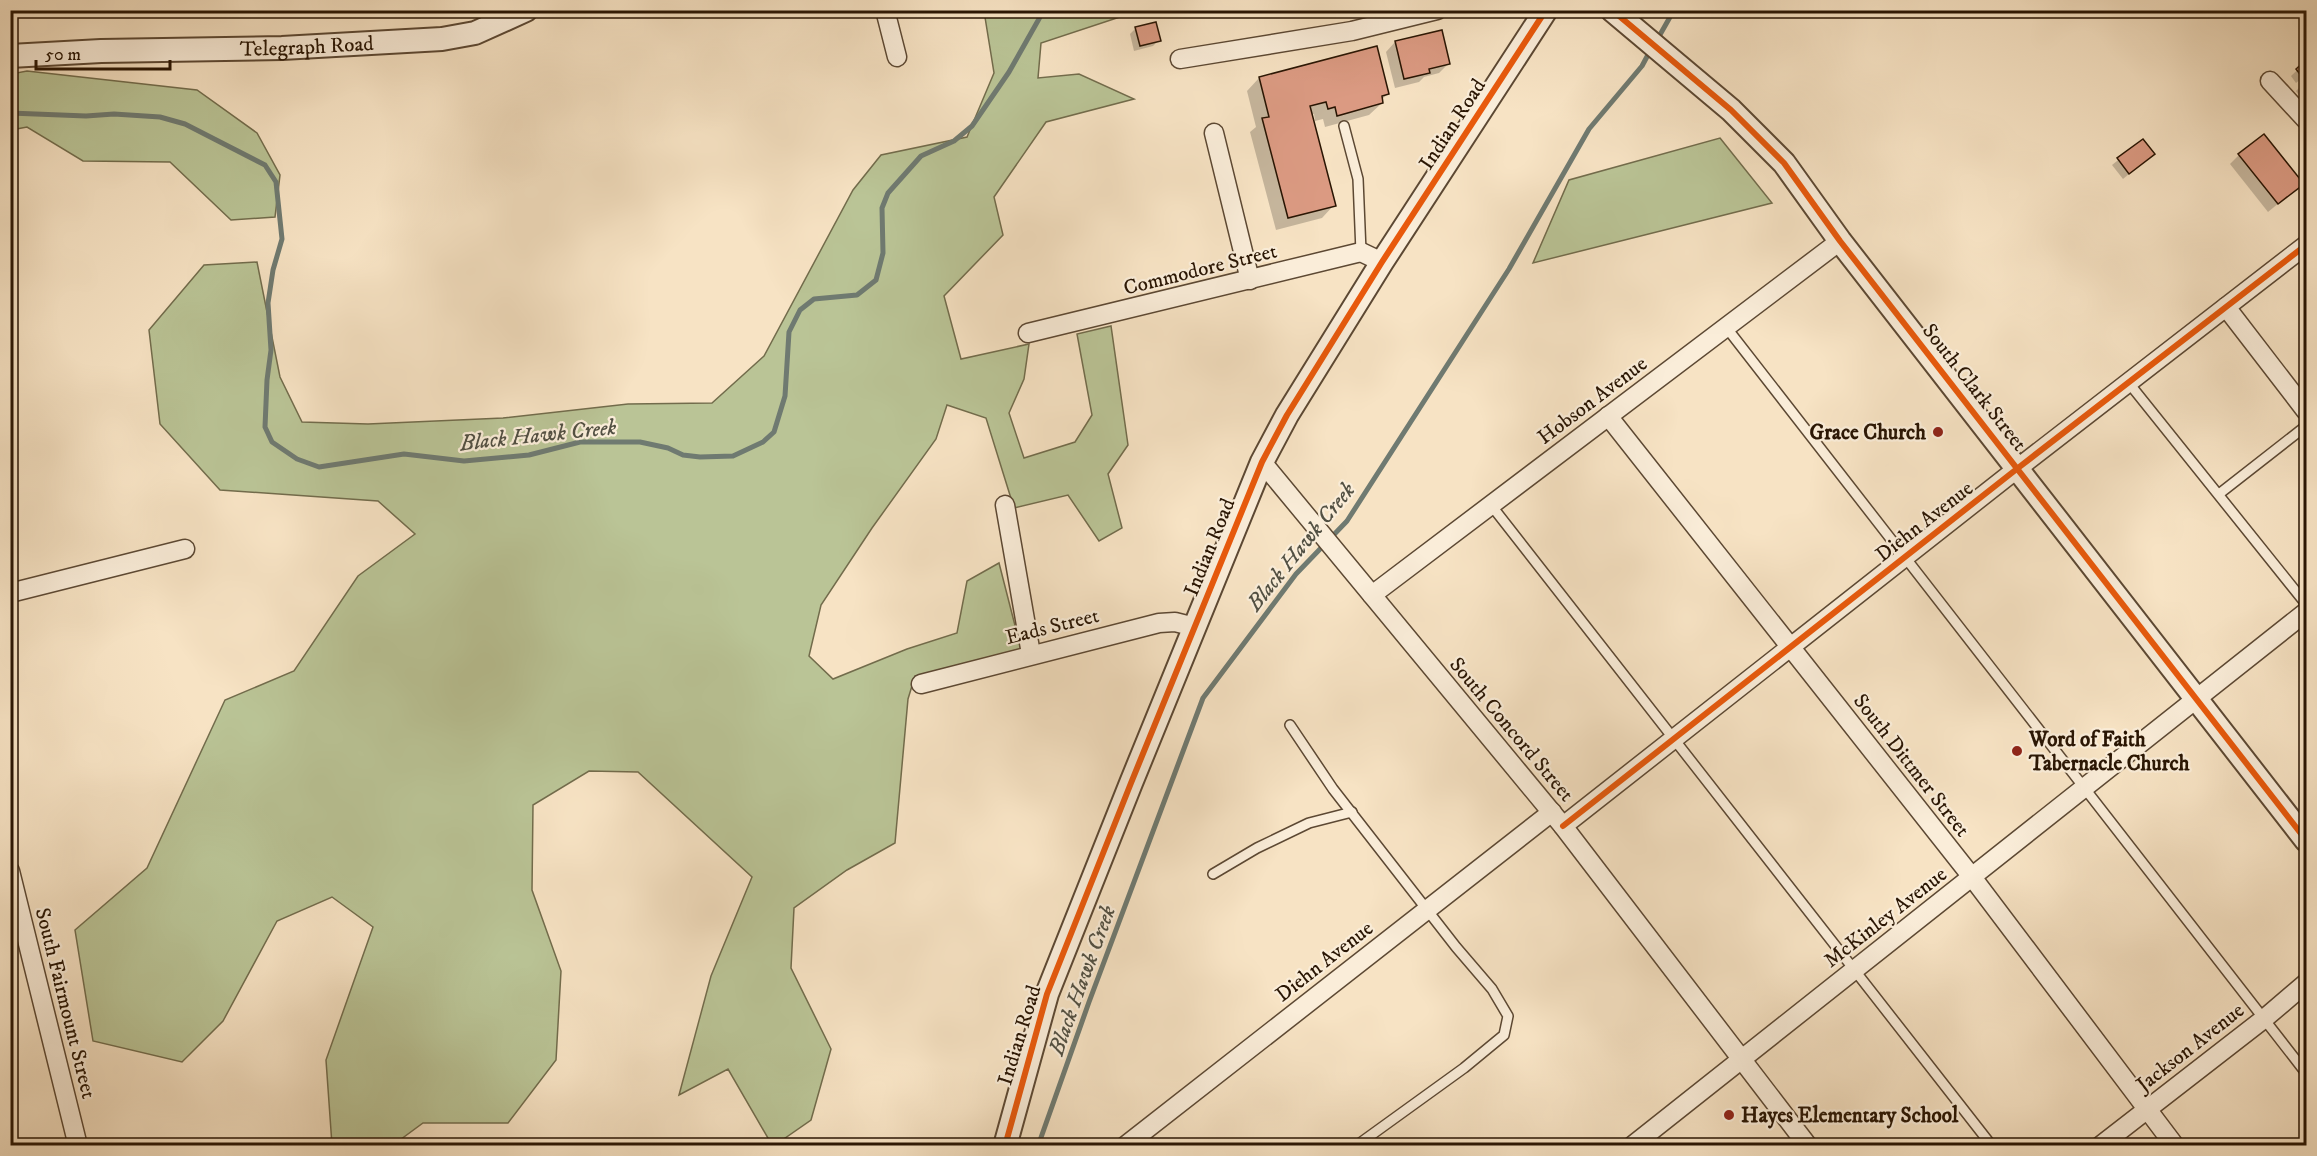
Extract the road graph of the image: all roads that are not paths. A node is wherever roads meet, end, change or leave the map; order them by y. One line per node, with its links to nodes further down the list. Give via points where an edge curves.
1 (525, 10): 6 (street, Telegraph Road, via 475,33 442,39)
2 (885, 10): 7 (street)
3 (1437, 10): 8 (street, via 1352,31)
4 (1546, 10): 16 (street, Indian Road)
5 (1612, 10): 13 (street, South Clark Street, via 1731,110 1784,163)
6 (10, 56)
7 (897, 57)
8 (1180, 59)
9 (2270, 81): 10 (street)
10 (2307, 120)
11 (1344, 126): 15 (lane, via 1358,179)
12 (1214, 133): 17 (street)
13 (1840, 241): 19 (street, Hobson Avenue); 26 (street, South Clark Street)
14 (2307, 245): 18 (street, Diehn Avenue)
15 (1361, 252): 16 (street); 17 (street, Commodore Street)
16 (1382, 262): 25 (street, Indian Road)
17 (1250, 280): 20 (street, Commodore Street)
18 (2226, 307): 21 (street, Diehn Avenue); 22 (street)
19 (1726, 327): 23 (street, Hobson Avenue); 31 (lane)
20 (1028, 333)
21 (2128, 382): 26 (street, Diehn Avenue); 27 (lane)
22 (2307, 411)
23 (1608, 416): 29 (street, Hobson Avenue); 37 (street, South Dittmer Street)
24 (2307, 426): 27 (lane)
25 (1262, 462): 33 (street, South Concord Street); 36 (street, Indian Road)
26 (2018, 468): 31 (street, Diehn Avenue); 40 (street, South Clark Street)
27 (2218, 495): 34 (lane)
28 (1005, 505): 38 (street)
29 (1491, 505): 33 (street, Hobson Avenue); 42 (lane)
30 (185, 549): 32 (street)
31 (1904, 558): 37 (street, Diehn Avenue); 43 (lane)
32 (10, 593)
33 (1372, 595): 45 (street, South Concord Street)
34 (2307, 604)
35 (2307, 612): 40 (street, McKinley Avenue)
36 (1195, 627): 38 (street, Eads Street, via 1159,623); 59 (street, Indian Road, via 1047,994)
37 (1791, 647): 42 (street, Diehn Avenue); 49 (street, South Dittmer Street)
38 (1031, 654): 39 (street, Eads Street)
39 (921, 684)
40 (2198, 698): 43 (street, McKinley Avenue); 46 (street, South Clark Street)
41 (1290, 725): 44 (lane)
42 (1674, 739): 45 (street, Diehn Avenue); 52 (lane)
43 (2085, 788): 49 (street, McKinley Avenue); 54 (lane)
44 (1352, 812): 48 (lane, via 1309,823); 50 (lane)
45 (1558, 819): 50 (street, Diehn Avenue); 55 (street, South Concord Street)
46 (2307, 840)
47 (10, 870): 51 (street, South Fairmount Street)
48 (1213, 874)
49 (1972, 877): 52 (street, McKinley Avenue); 57 (street, South Dittmer Street)
50 (1428, 909): 60 (street, Diehn Avenue); 61 (lane, via 1492,989 1508,1016 1504,1035)
51 (16, 915): 58 (street, South Fairmount Street)
52 (1855, 970): 55 (street, McKinley Avenue); 64 (lane)
53 (2307, 982): 54 (street, Jackson Avenue)
54 (2265, 1018): 56 (lane); 57 (street, Jackson Avenue)
55 (1741, 1060): 62 (street, McKinley Avenue); 63 (street, South Concord Street)
56 (2307, 1073)
57 (2146, 1110): 65 (street, Jackson Avenue); 66 (street, South Dittmer Street)
58 (78, 1146)
59 (1005, 1146)
60 (1125, 1146)
61 (1356, 1146)
62 (1632, 1146)
63 (1808, 1146)
64 (1992, 1146)
65 (2100, 1146)
66 (2175, 1146)

